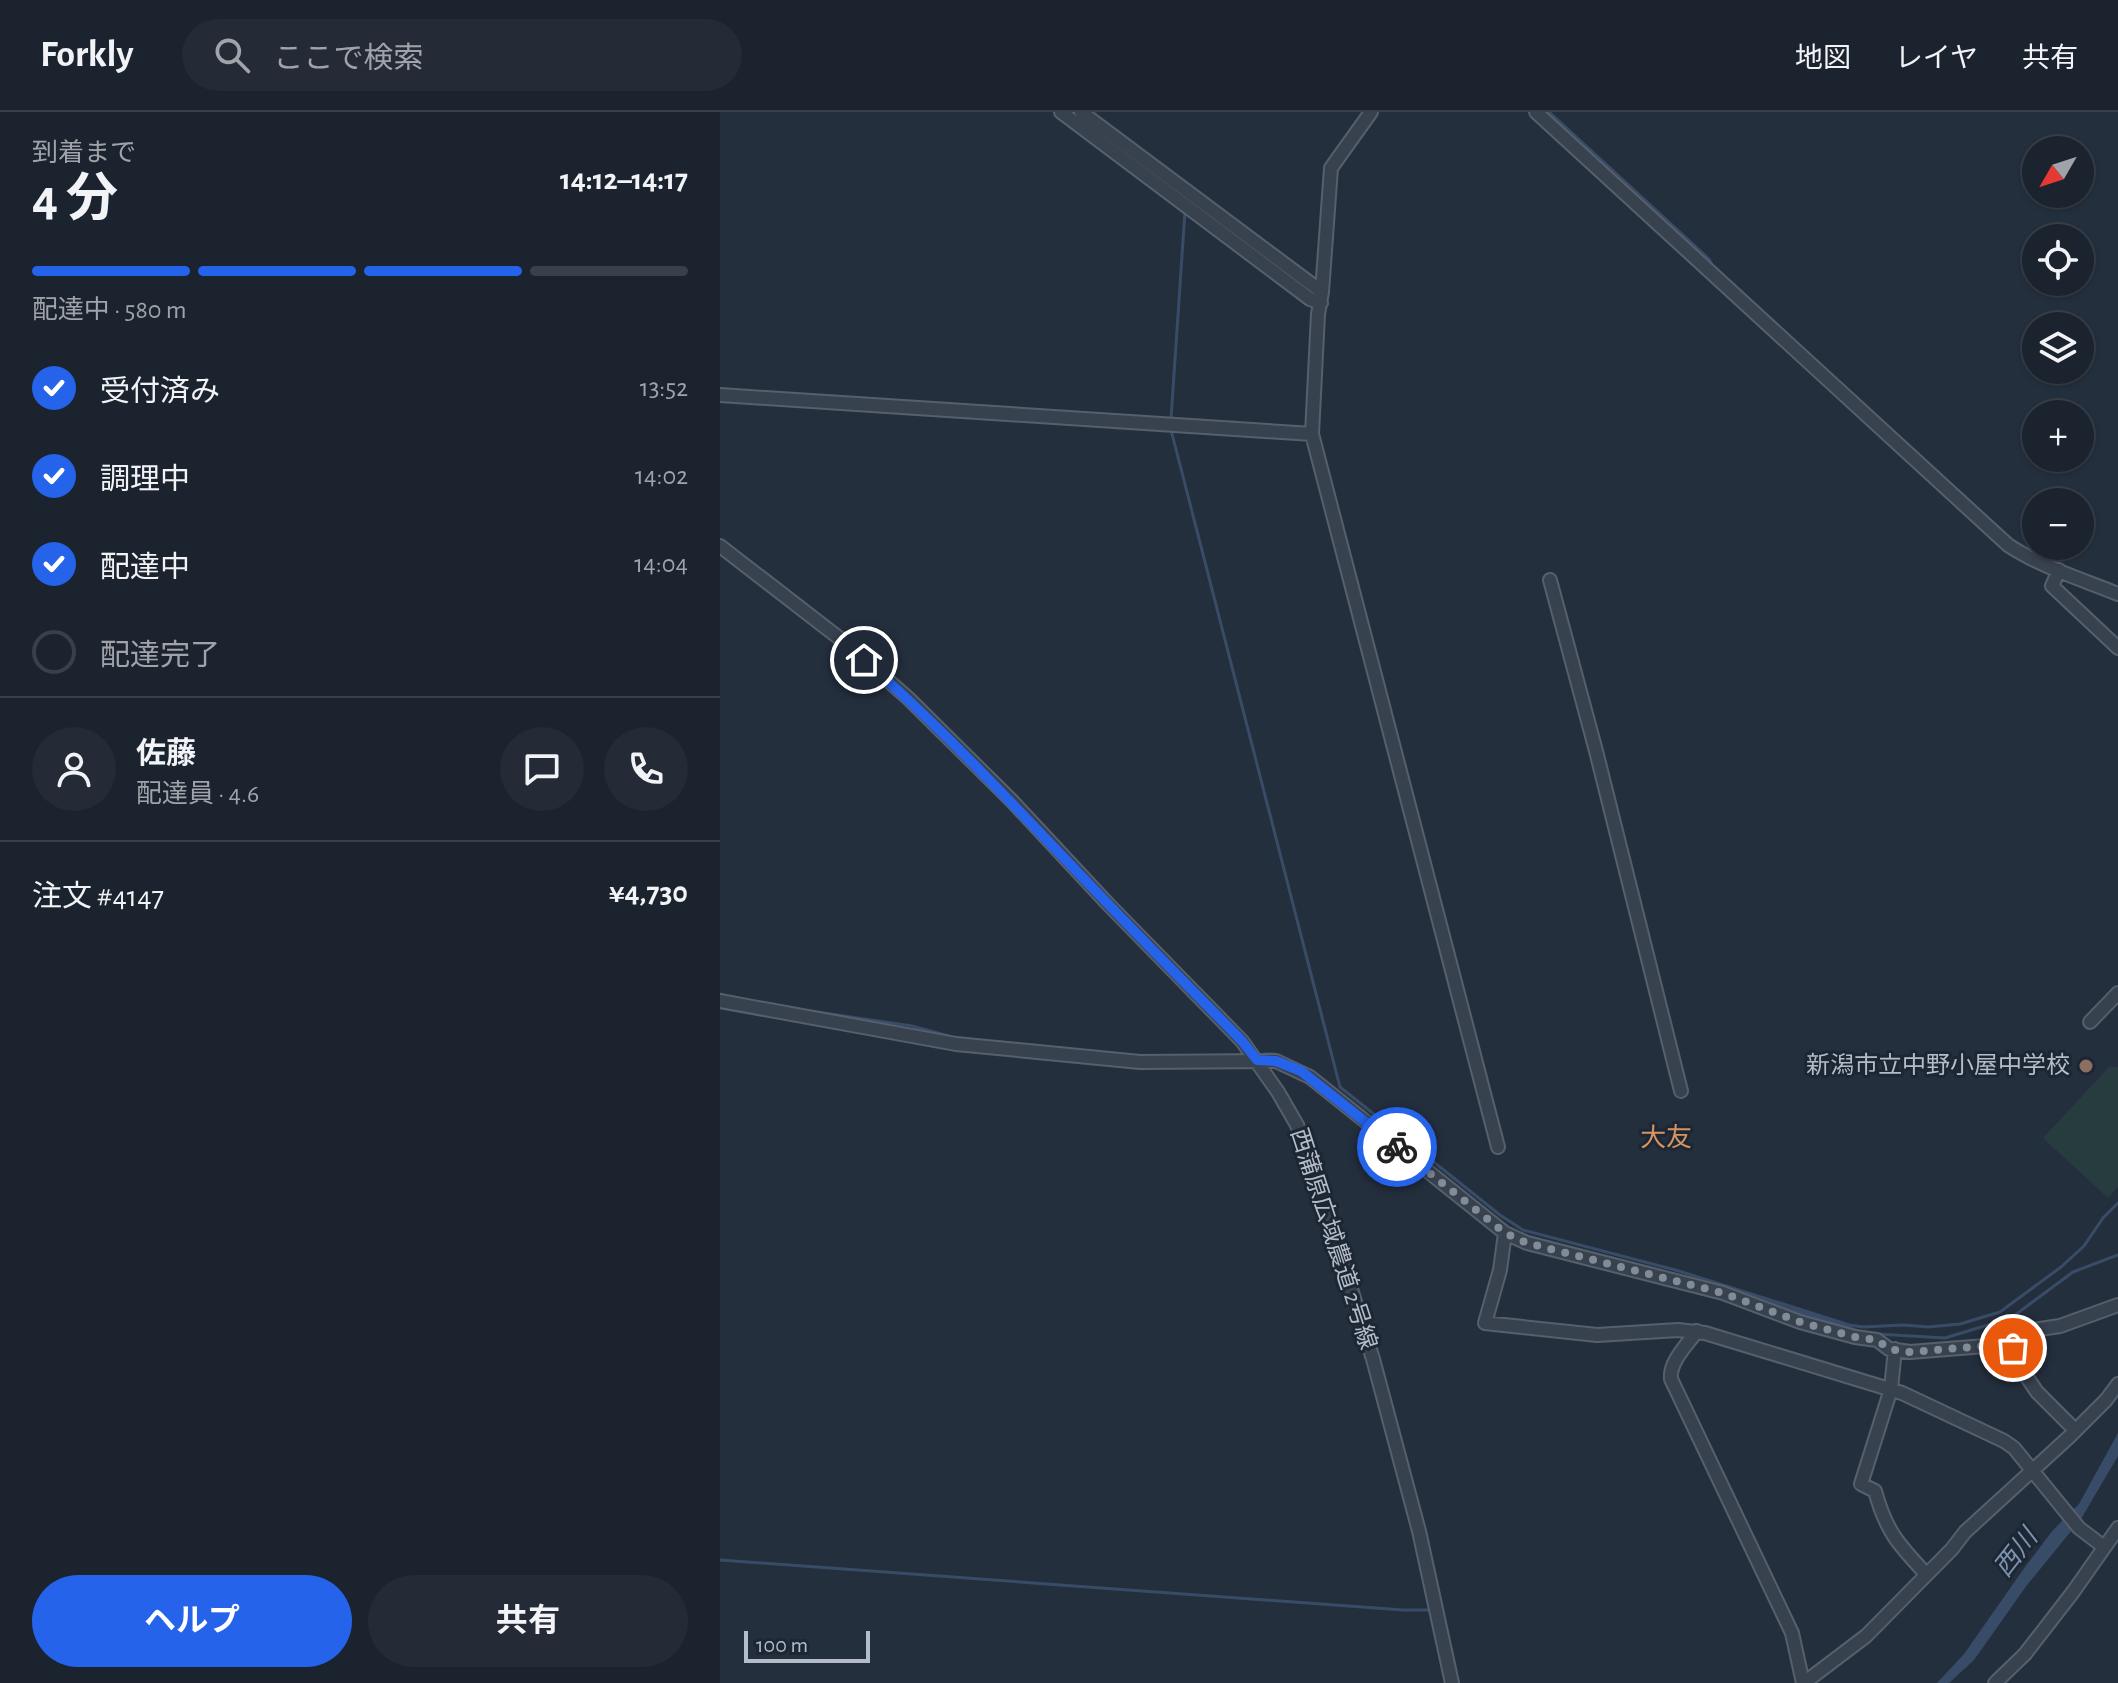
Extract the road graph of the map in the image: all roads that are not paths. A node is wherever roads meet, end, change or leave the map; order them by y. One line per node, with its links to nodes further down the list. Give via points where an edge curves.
1 (1061, 112): 5 (street, via 1310,299)
2 (1081, 112): 5 (street)
3 (1371, 112): 5 (street, via 1331,168)
4 (1536, 112): 9 (street, via 2008,545)
5 (1321, 298): 7 (street)
6 (720, 395): 7 (street)
7 (1312, 434): 18 (street)
8 (720, 546): 16 (street, 西蒲原広域農道 2号線, via 908,698)
9 (2059, 570): 11 (street); 12 (street, via 2052,586)
10 (1550, 580): 17 (street)
11 (2118, 594)
12 (2118, 648)
13 (2118, 993): 15 (street)
14 (720, 1001): 16 (street, via 956,1044 1140,1062)
15 (2090, 1022)
16 (1257, 1060): 19 (street, via 1276,1061 1310,1077); 31 (street, 西蒲原広域農道 2号線, via 1297,1125 1310,1158 1419,1531)
17 (1681, 1091)
18 (1498, 1147)
19 (1505, 1233): 21 (street, via 1485,1323 1597,1335); 23 (street, via 1732,1296)
20 (2118, 1305): 22 (street)
21 (1697, 1331): 25 (street); 32 (street, via 1672,1366 1671,1379 1792,1633)
22 (2009, 1337): 23 (street, via 1985,1346); 26 (street, via 2037,1392)
23 (1895, 1349): 25 (street)
24 (2118, 1384): 26 (street)
25 (1891, 1389): 27 (street, via 2004,1441); 30 (street, via 1861,1484 1875,1491 1882,1517 1899,1545)
26 (2075, 1430): 27 (street)
27 (2034, 1470): 29 (street, via 2079,1528); 30 (street)
28 (2118, 1528): 29 (street)
29 (2104, 1547): 33 (street, via 2025,1654)
30 (1926, 1574): 32 (street, via 1866,1636)
31 (1452, 1683)
32 (1803, 1683)
33 (1995, 1683)

